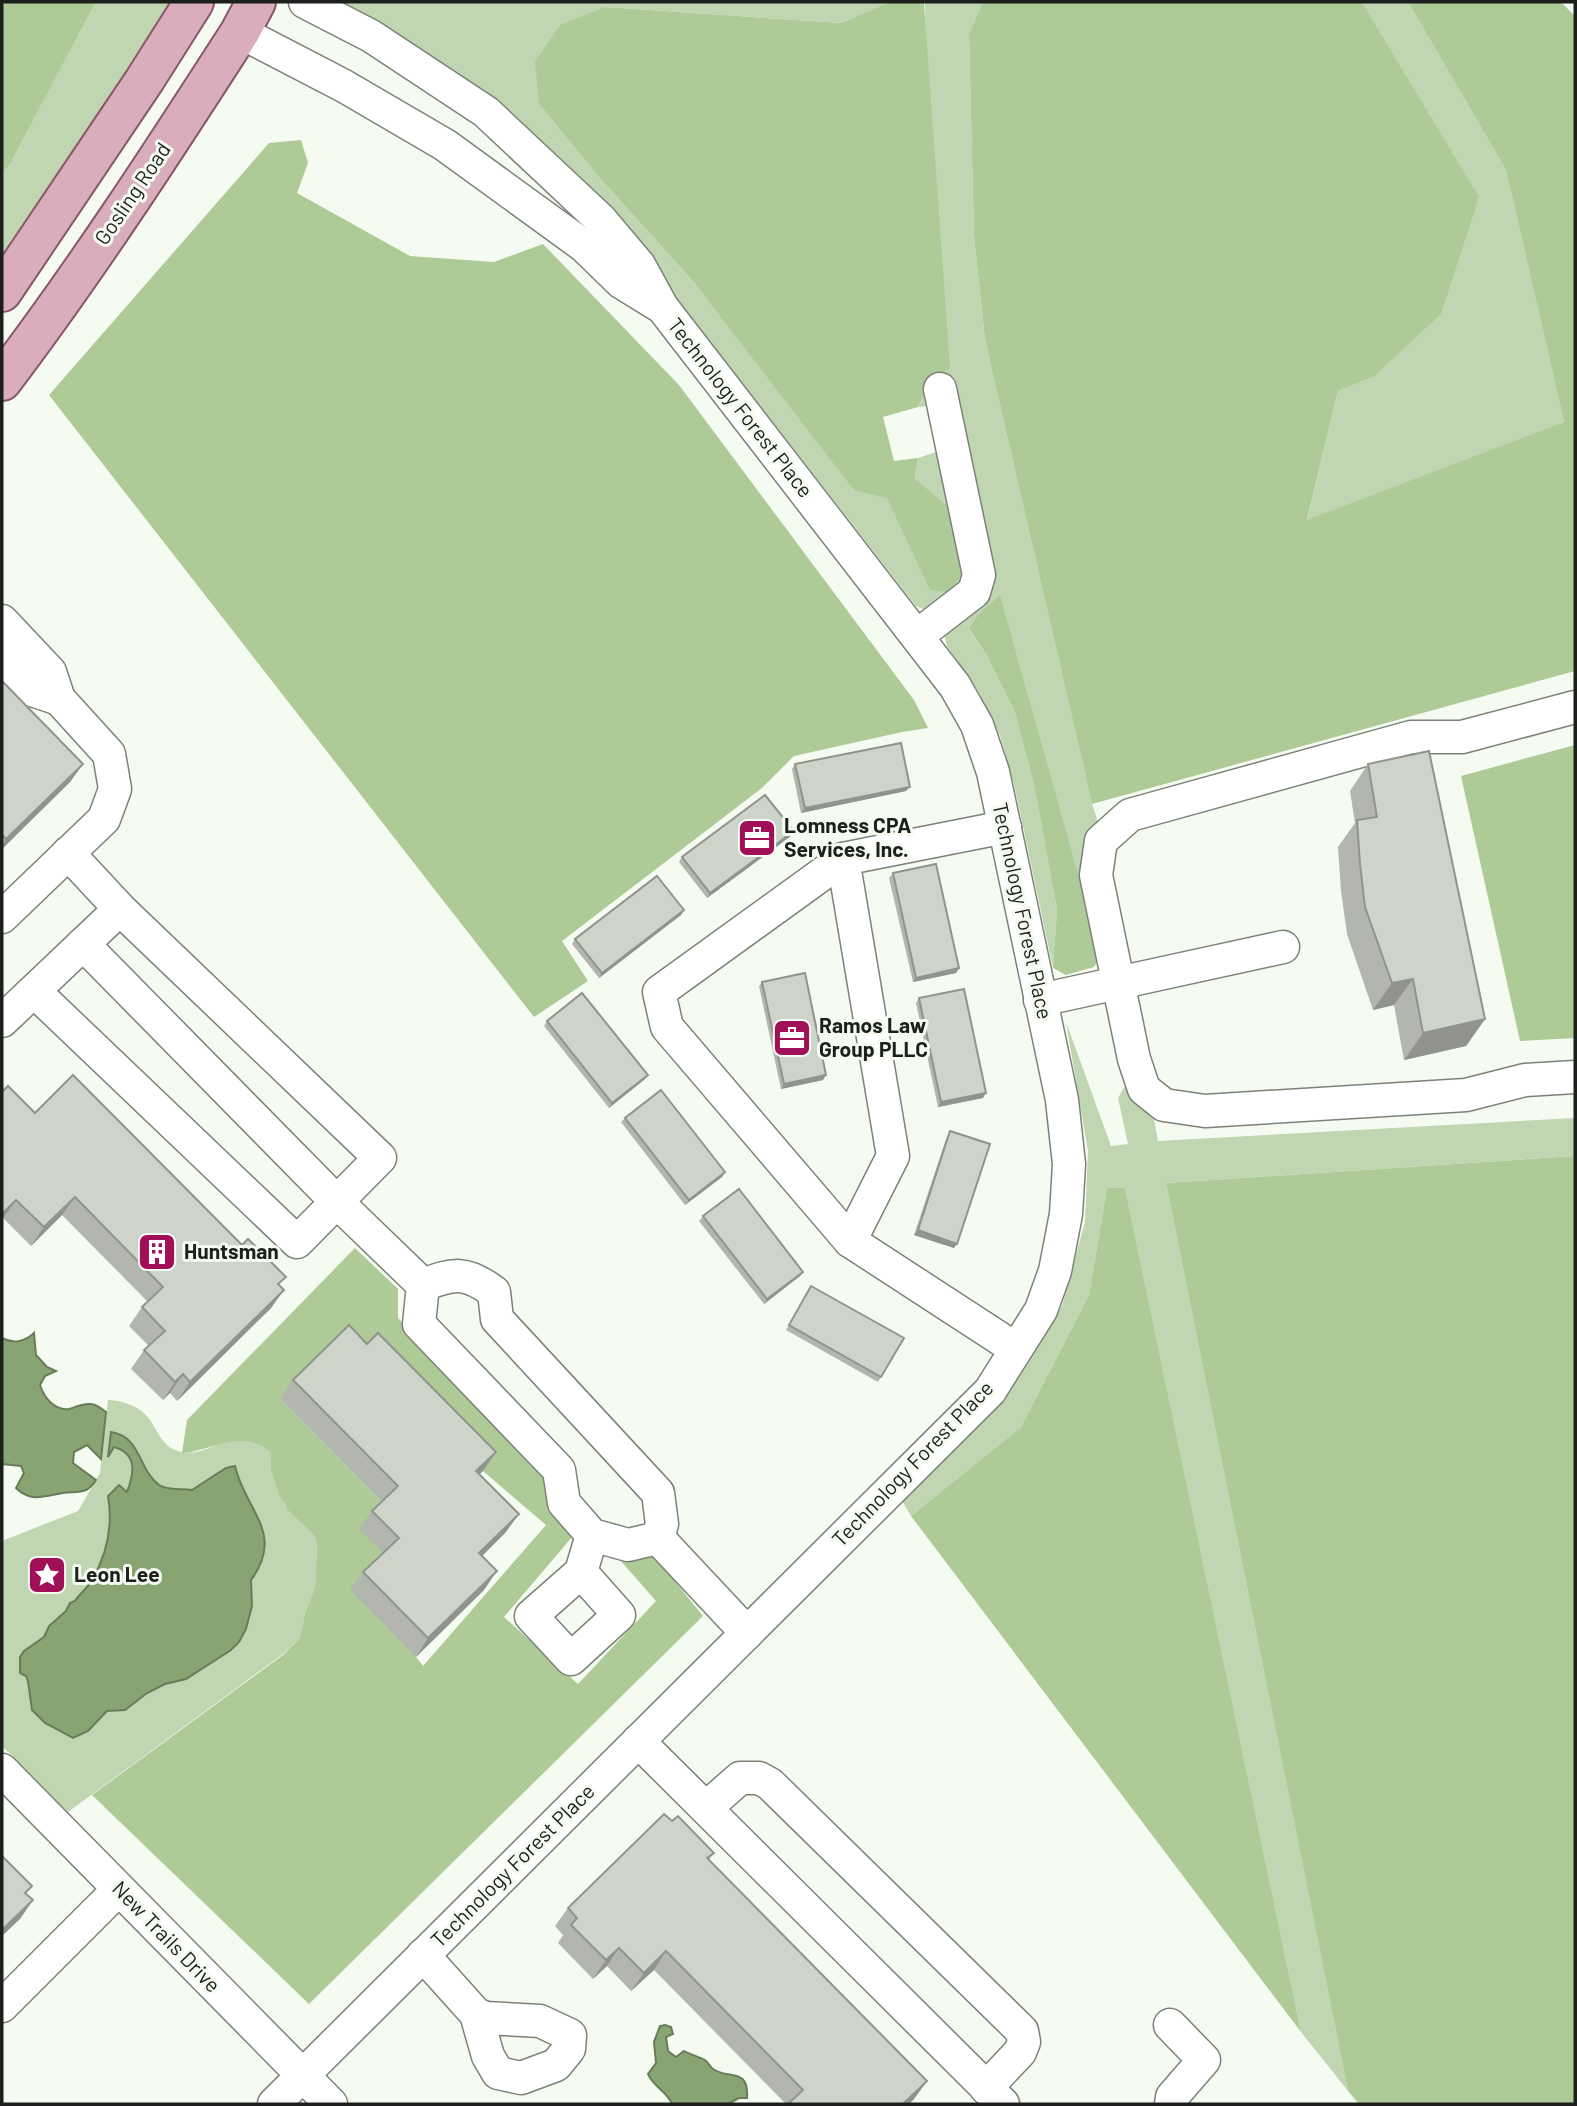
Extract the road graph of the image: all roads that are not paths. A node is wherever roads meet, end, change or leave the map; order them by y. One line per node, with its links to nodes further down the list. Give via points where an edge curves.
1 (194, 2): 4 (main road)
2 (305, 2): 5 (street, Technology Forest Place, via 371,36 486,112 601,220 639,265)
3 (248, 17): 5 (street, Technology Forest Place, via 344,86 445,145 584,246 621,282); 6 (main road, Gosling Road, via 50,318)
4 (2, 292)
5 (662, 307): 9 (street, Technology Forest Place)
6 (2, 381)
7 (940, 389): 9 (street, via 979,575 974,592)
8 (2, 621): 11 (street, via 50,672)
9 (917, 636): 13 (street, Technology Forest Place, via 955,686 977,725)
10 (2, 660): 11 (street, via 32,690)
11 (59, 699): 14 (street, via 109,754 115,789 104,819)
12 (1575, 708): 20 (street, via 1462,737 1411,737 1130,815 1101,841 1096,875)
13 (1005, 827): 15 (street); 22 (street, Technology Forest Place)
14 (68, 853): 16 (street); 17 (street)
15 (843, 859): 26 (street, via 893,1156); 26 (street, via 659,992 667,1027)
16 (120, 909): 18 (street); 25 (street, via 380,1158)
17 (2, 917)
18 (83, 944): 21 (street); 25 (street)
19 (1283, 947): 20 (street)
20 (1118, 983): 22 (street); 24 (street, via 1144,1089 1164,1105 1205,1111 1466,1095 1525,1080)
21 (34, 991): 23 (street); 25 (street, via 297,1242)
22 (1040, 1000): 28 (street, Technology Forest Place, via 1062,1100 1069,1164 1066,1214 1055,1271 1041,1310)
23 (2, 1021)
24 (1575, 1077)
25 (337, 1202): 27 (street)
26 (850, 1241): 28 (street)
27 (423, 1285): 29 (street, via 419,1324 559,1470 564,1503); 30 (street, via 449,1275 476,1279 494,1292 497,1319 657,1493 663,1524)
28 (1016, 1349): 32 (street, Technology Forest Place, via 990,1391)
29 (592, 1535): 30 (street, via 628,1545); 31 (street)
30 (658, 1538): 32 (street)
31 (581, 1572)
32 (747, 1633): 33 (street, Technology Forest Place)
33 (638, 1741): 35 (street); 37 (street, Technology Forest Place)
34 (2, 1770): 36 (street, New Trails Drive)
35 (706, 1808): 42 (street); 42 (street, via 740,1778 759,1777 770,1784 1021,2031 1024,2042 1020,2052)
36 (119, 1889): 38 (street); 41 (street, New Trails Drive)
37 (423, 1955): 39 (street); 41 (street, Technology Forest Place)
38 (2, 2006)
39 (477, 2014)
40 (1170, 2025): 45 (street, via 1204,2060)
41 (303, 2076): 43 (street, Technology Forest Place); 44 (street, New Trails Drive)
42 (995, 2096)
43 (274, 2104)
44 (331, 2104)
45 (1171, 2104)

